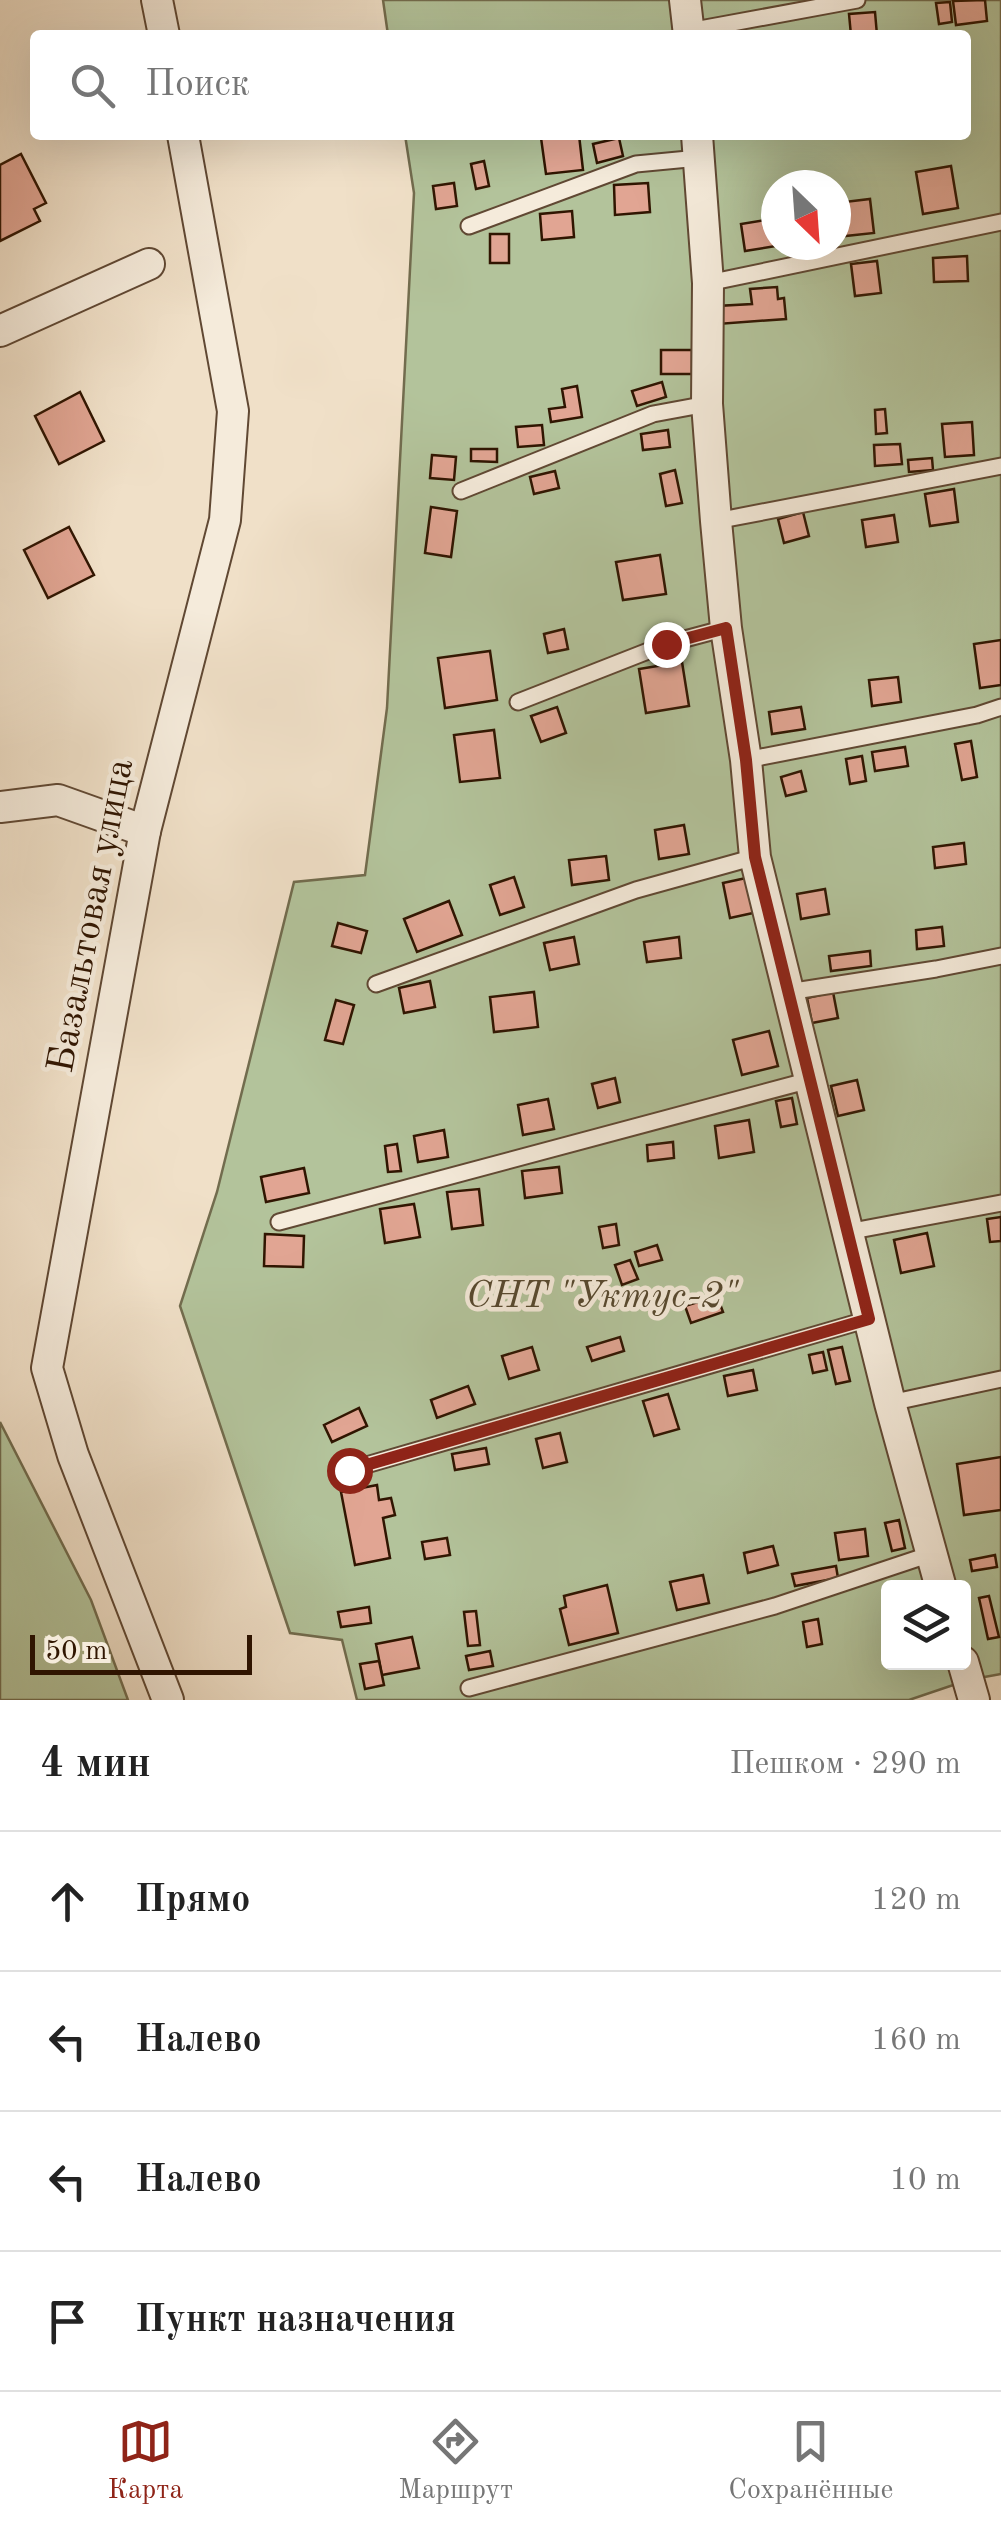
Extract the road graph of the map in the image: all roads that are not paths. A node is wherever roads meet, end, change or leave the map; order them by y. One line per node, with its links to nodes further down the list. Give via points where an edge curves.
1 (157, 0): 4 (street)
2 (685, 0): 5 (street)
3 (857, 0): 6 (lane)
4 (163, 30)
5 (689, 30)
6 (704, 30)
7 (184, 140): 23 (street, Базальтовая улица, via 233,411 225,520)
8 (698, 146): 10 (lane); 12 (street)
9 (1001, 222): 12 (lane)
10 (470, 226)
11 (150, 264): 13 (street)
12 (708, 283): 14 (street)
13 (0, 331)
14 (707, 404): 16 (lane, via 654,414); 17 (street)
15 (1001, 466): 17 (lane)
16 (461, 491)
17 (716, 521): 18 (street)
18 (726, 628): 19 (lane, via 666,644); 21 (street)
19 (518, 702)
20 (1001, 708): 21 (lane)
21 (746, 760): 24 (street)
22 (0, 808): 23 (street, via 58,800)
23 (144, 831): 40 (street, Базальтовая улица, via 47,1368 73,1455)
24 (755, 857): 26 (lane, via 636,890); 27 (street)
25 (1001, 956): 27 (lane)
26 (376, 984)
27 (788, 992): 28 (street)
28 (810, 1080): 30 (lane); 31 (street)
29 (1001, 1203): 31 (lane)
30 (278, 1222)
31 (847, 1232): 32 (street)
32 (869, 1319): 34 (street); 35 (lane)
33 (1001, 1379): 34 (lane)
34 (890, 1403): 36 (street)
35 (349, 1470)
36 (931, 1554): 37 (street); 39 (lane, via 775,1606)
37 (939, 1580)
38 (965, 1670): 41 (street)
39 (468, 1688)
40 (168, 1700)
41 (974, 1700)

